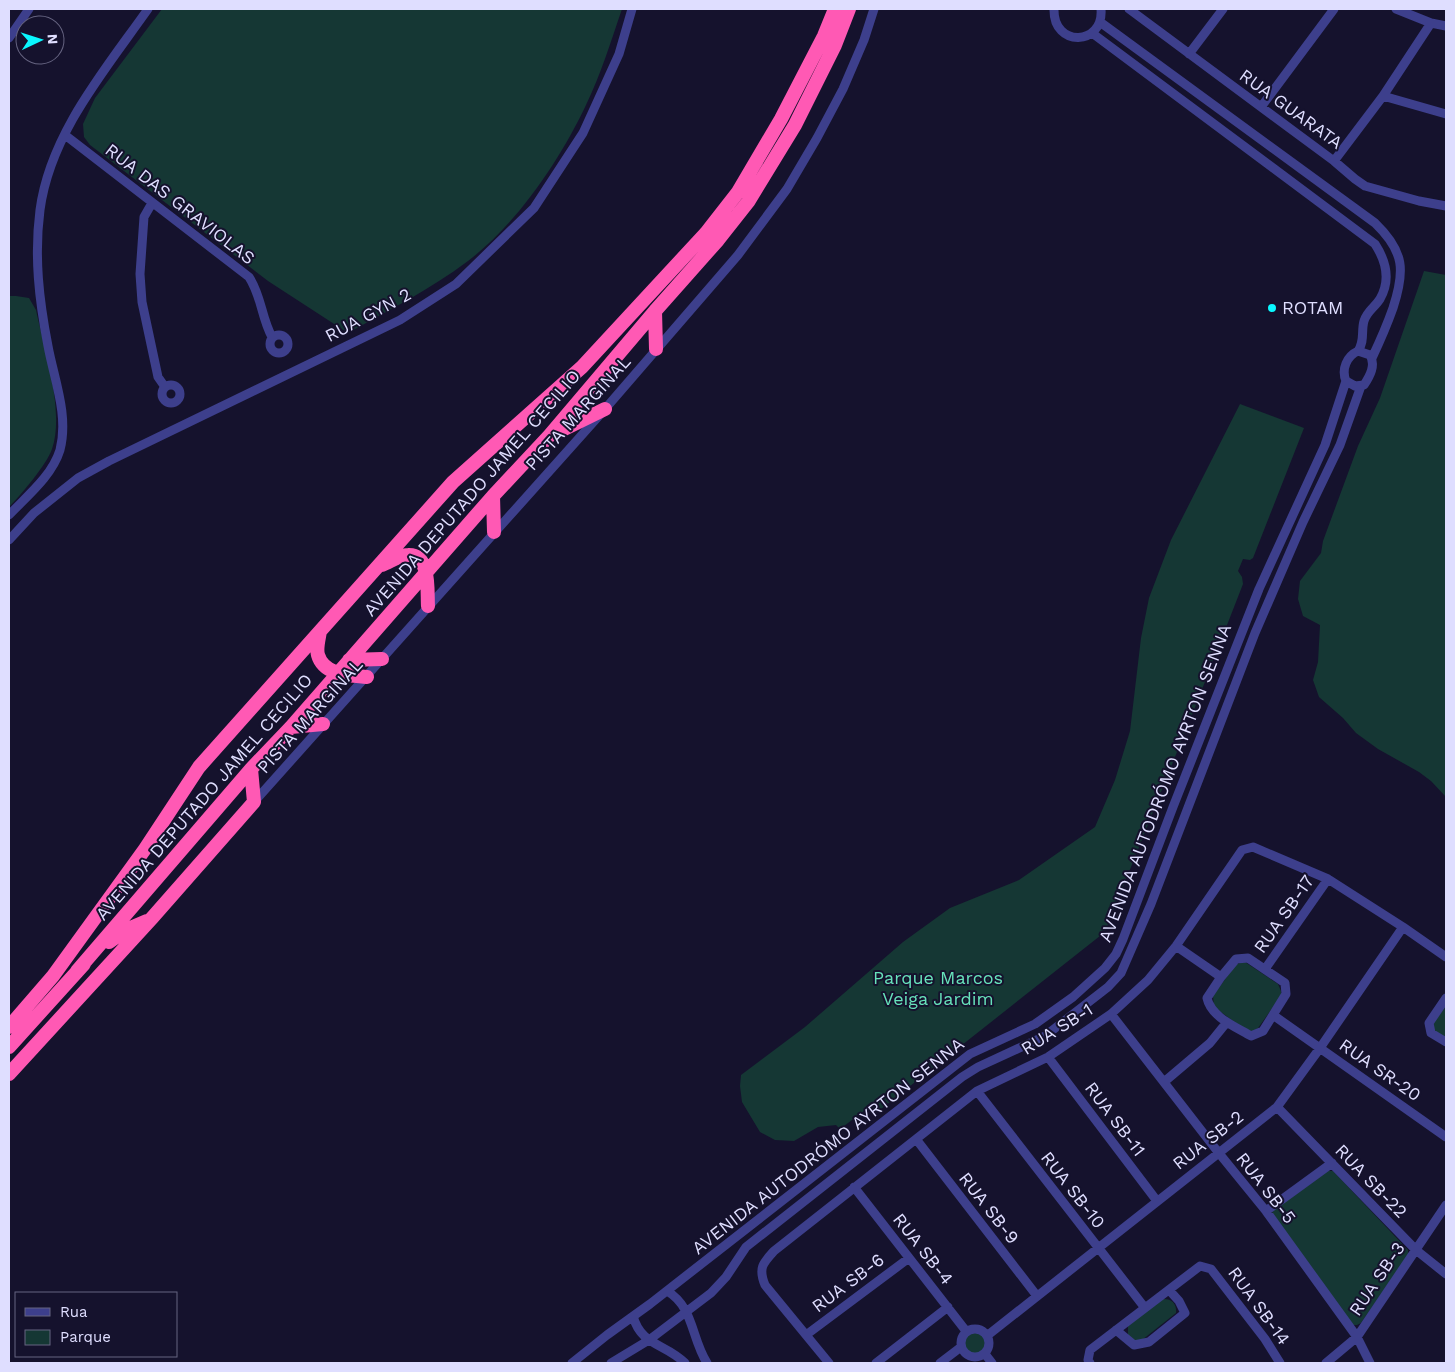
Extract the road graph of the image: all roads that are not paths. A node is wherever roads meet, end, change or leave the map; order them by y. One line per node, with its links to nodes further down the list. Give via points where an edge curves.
1 (29, 9): 17 (street)
2 (148, 9): 22 (street, via 76,111)
3 (632, 9): 39 (street, RUA GYN 2, via 619,54 583,133 534,208 456,284 400,320 78,478 34,514)
4 (834, 9): 40 (highway, AVENIDA DEPUTADO JAMEL CECILIO, via 824,36 781,119 738,192 706,233 582,366 453,482)
5 (849, 9): 26 (highway, AVENIDA DEPUTADO JAMEL CECILIO, via 796,125 748,202)
6 (874, 9): 28 (street, PISTA MARGINAL, via 843,89 787,189 738,255)
7 (1054, 9): 16 (street, via 1056,25 1061,32 1077,38)
8 (1101, 9): 13 (street)
9 (1129, 9): 18 (street, RUA GUARATA)
10 (1223, 9): 18 (street)
11 (1334, 9): 20 (street)
12 (1396, 9): 14 (street)
13 (1100, 22): 16 (street); 30 (street, AVENIDA AUTODRÓMO AYRTON SENNA, via 1387,235 1396,250 1401,284 1386,330)
14 (1432, 23): 15 (street); 19 (street)
15 (1446, 26)
16 (1092, 33): 29 (street, AVENIDA AUTODRÓMO AYRTON SENNA, via 1375,244 1387,268 1386,285 1366,314 1362,345)
17 (9, 38)
18 (1189, 54): 20 (street, RUA GUARATA)
19 (1383, 96): 21 (street); 23 (street)
20 (1261, 107): 23 (street, RUA GUARATA)
21 (1446, 114)
22 (65, 135): 24 (street, RUA DAS GRAVIOLAS); 37 (street, via 50,171 40,209 36,258 42,310 61,407 60,450 40,483)
23 (1334, 161): 25 (street, RUA GUARATA, via 1365,186)
24 (152, 203): 27 (street, RUA DAS GRAVIOLAS, via 249,277 257,290); 33 (street, via 144,218 140,274 142,302 158,377)
25 (1446, 206)
26 (655, 311): 28 (highway); 35 (highway, AVENIDA DEPUTADO JAMEL CECILIO)
27 (272, 337)
28 (656, 349): 34 (street, PISTA MARGINAL)
29 (1358, 351): 30 (street); 31 (street, AVENIDA AUTODRÓMO AYRTON SENNA, via 1351,354 1346,363)
30 (1372, 358): 32 (street, AVENIDA AUTODRÓMO AYRTON SENNA, via 1371,370)
31 (1346, 382): 32 (street); 52 (street, AVENIDA AUTODRÓMO AYRTON SENNA, via 1324,445 1268,565)
32 (1361, 386): 53 (street, AVENIDA AUTODRÓMO AYRTON SENNA, via 1340,445 1255,633)
33 (165, 387)
34 (605, 408): 35 (highway); 38 (street, PISTA MARGINAL)
35 (549, 436): 36 (highway, AVENIDA DEPUTADO JAMEL CECILIO)
36 (492, 496): 38 (highway); 41 (highway, AVENIDA DEPUTADO JAMEL CECILIO)
37 (9, 514)
38 (494, 532): 42 (street, PISTA MARGINAL)
39 (9, 540)
40 (377, 568): 41 (highway, via 408,555 421,560); 43 (highway, AVENIDA DEPUTADO JAMEL CECILIO)
41 (427, 572): 42 (highway); 45 (highway, AVENIDA DEPUTADO JAMEL CECILIO)
42 (428, 606): 44 (street, PISTA MARGINAL)
43 (320, 631): 46 (highway, via 318,656); 66 (highway, AVENIDA DEPUTADO JAMEL CECILIO, via 199,767 53,976)
44 (382, 658): 45 (highway); 47 (street, PISTA MARGINAL)
45 (349, 660): 46 (highway, AVENIDA DEPUTADO JAMEL CECILIO)
46 (338, 674): 47 (highway); 49 (highway, AVENIDA DEPUTADO JAMEL CECILIO)
47 (367, 677): 48 (street, PISTA MARGINAL)
48 (323, 724): 49 (highway); 51 (street, PISTA MARGINAL)
49 (291, 727): 50 (highway, AVENIDA DEPUTADO JAMEL CECILIO)
50 (252, 769): 51 (highway); 60 (highway, AVENIDA DEPUTADO JAMEL CECILIO)
51 (254, 802): 55 (highway)
52 (1173, 807): 53 (street); 88 (street, AVENIDA AUTODRÓMO AYRTON SENNA, via 1120,946 1089,984 1035,1024 970,1054)
53 (1186, 813): 92 (street, AVENIDA AUTODRÓMO AYRTON SENNA, via 1127,963 1108,988 1045,1036 962,1077 746,1247 711,1293)
54 (1328, 879): 56 (street, RUA SB-1); 57 (street, RUA SB-1, via 1253,847 1242,850); 59 (street, RUA SB-17)
55 (152, 918): 60 (highway, via 115,937); 71 (highway)
56 (1403, 927): 58 (street, RUA SB-1); 69 (street, RUA SB-2)
57 (1176, 946): 61 (street); 63 (street, RUA SB-1, via 1148,980)
58 (1446, 957)
59 (1265, 969): 61 (street, via 1248,958 1236,959); 64 (street, via 1285,984 1286,994)
60 (77, 970): 68 (highway)
61 (1221, 977): 65 (street, via 1207,998 1209,1006)
62 (1446, 998): 67 (street, via 1429,1023 1430,1032)
63 (1111, 1014): 70 (street, RUA SB-1); 72 (street, RUA SB-5)
64 (1273, 1015): 65 (street, via 1263,1031 1251,1036); 69 (street, RUA SR-20)
65 (1227, 1022): 72 (street, via 1210,1043)
66 (9, 1028)
67 (1446, 1042)
68 (9, 1048)
69 (1320, 1048): 74 (street, RUA SB-2); 75 (street, RUA SR-20)
70 (1048, 1057): 73 (street, RUA SB-1); 80 (street, RUA SB-11)
71 (9, 1074)
72 (1164, 1082): 77 (street, RUA SB-5)
73 (977, 1091): 76 (street, RUA SB-1); 83 (street, RUA SB-10)
74 (1277, 1107): 77 (street, RUA SB-2); 78 (street, RUA SB-22)
75 (1446, 1137)
76 (916, 1139): 79 (street, RUA SB-1); 89 (street, RUA SB-9)
77 (1218, 1152): 80 (street, RUA SB-2); 82 (street, RUA SB-5)
78 (1332, 1163): 82 (street); 84 (street, RUA SB-22)
79 (854, 1187): 85 (street, RUA SB-4); 96 (street, RUA SB-1, via 774,1251 764,1262 760,1274 765,1285)
80 (1157, 1201): 83 (street, RUA SB-2)
81 (1446, 1205): 84 (street, RUA SB-3)
82 (1266, 1211): 98 (street, RUA SB-5)
83 (1098, 1248): 89 (street, RUA SB-2); 91 (street, RUA SB-10)
84 (1416, 1250): 86 (street, RUA SB-22); 98 (street, RUA SB-3)
85 (909, 1258): 90 (street, RUA SB-4); 96 (street, RUA SB-6)
86 (1446, 1274)
87 (1169, 1290): 91 (street); 94 (street, via 1185,1313 1149,1342 1134,1345); 113 (street, RUA SB-14, via 1200,1266 1212,1269)
88 (667, 1291): 92 (street, via 676,1296); 93 (street, AVENIDA AUTODRÓMO AYRTON SENNA)
89 (1037, 1296): 97 (street, RUA SB-2)
90 (948, 1307): 95 (street, RUA SB-4); 109 (street)
91 (1145, 1308): 94 (street)
92 (686, 1311): 99 (street, AVENIDA AUTODRÓMO AYRTON SENNA); 107 (street)
93 (633, 1316): 99 (street, via 639,1331); 104 (street, AVENIDA AUTODRÓMO AYRTON SENNA)
94 (1116, 1330): 103 (street, via 1090,1350)
95 (966, 1331): 97 (street, via 975,1328); 100 (street)
96 (806, 1335): 108 (street, RUA SB-1)
97 (988, 1335): 101 (street, via 989,1347)
98 (1357, 1337): 114 (street, RUA SB-3); 115 (street, RUA SB-5)
99 (649, 1340): 105 (street, AVENIDA AUTODRÓMO AYRTON SENNA); 106 (street)
100 (961, 1346): 102 (street); 110 (street)
101 (985, 1354): 102 (street); 112 (street)
102 (970, 1356): 111 (street)
103 (1089, 1362)
104 (572, 1363)
105 (612, 1363)
106 (685, 1363)
107 (707, 1363)
108 (829, 1363)
109 (876, 1363)
110 (940, 1363)
111 (962, 1363)
112 (992, 1363)
113 (1280, 1363)
114 (1326, 1363)
115 (1370, 1363)

